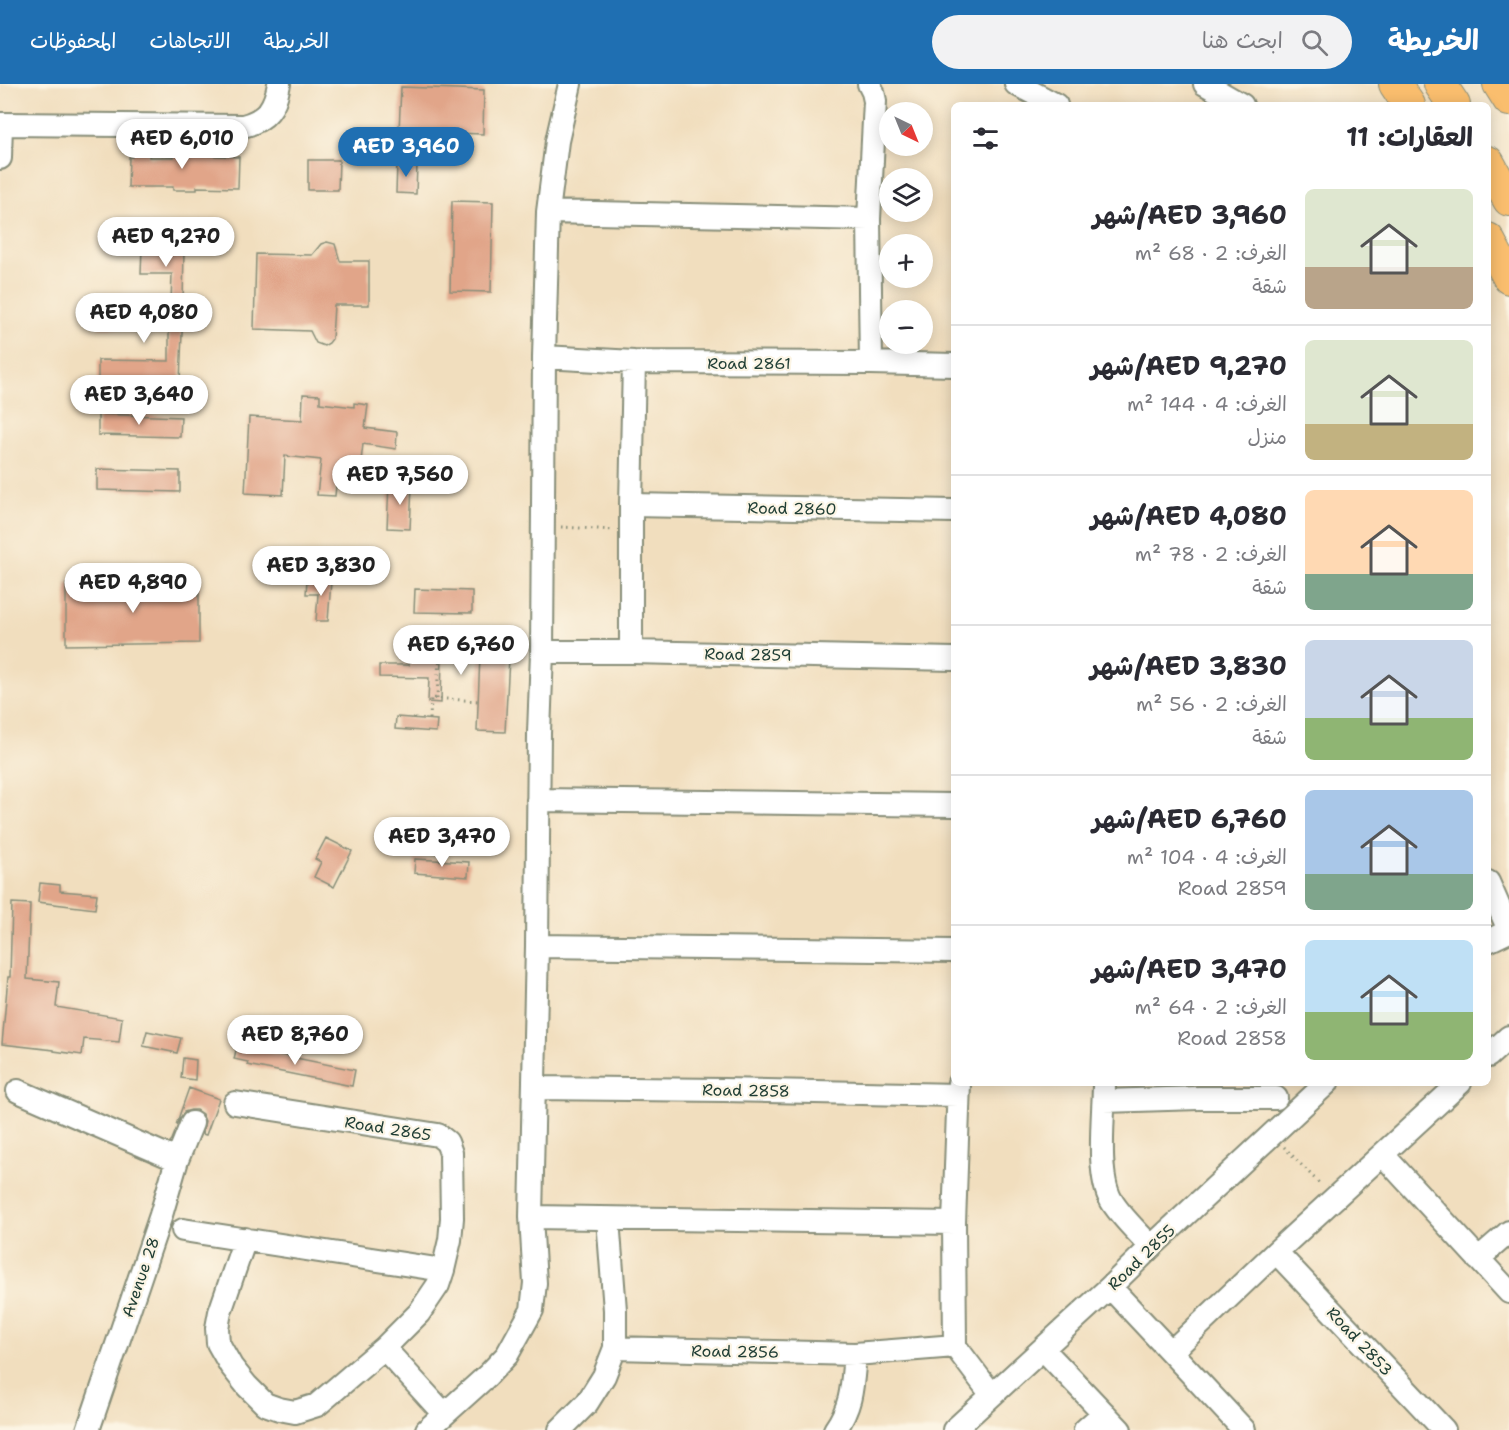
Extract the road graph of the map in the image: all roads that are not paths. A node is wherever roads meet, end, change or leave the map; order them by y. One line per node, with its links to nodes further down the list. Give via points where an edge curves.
1 (279, 84): 15 (street, via 267,114 243,126)
2 (552, 84): 16 (street)
3 (570, 84): 16 (street)
4 (869, 84): 21 (street, via 875,102)
5 (1016, 84): 11 (street)
6 (1205, 84): 12 (street)
7 (1395, 84): 13 (highway)
8 (1440, 84): 14 (highway)
9 (1499, 84): 10 (highway)
10 (1509, 100)
11 (1044, 102)
12 (1237, 102)
13 (1407, 102)
14 (1452, 102)
15 (1, 124): 17 (street)
16 (557, 141): 20 (street)
17 (0, 158)
18 (1491, 167): 19 (highway)
19 (1509, 200)
20 (548, 212): 21 (street); 24 (street)
21 (869, 219): 26 (street)
22 (1491, 245): 23 (highway)
23 (1509, 278)
24 (544, 357): 25 (street, Road 2861); 30 (street)
25 (634, 362): 26 (street, Road 2861); 28 (street)
26 (871, 363): 27 (street, Road 2861)
27 (951, 365)
28 (631, 505): 29 (street, Road 2860); 31 (street)
29 (951, 511)
30 (542, 652): 31 (street, Road 2859); 33 (street)
31 (631, 652): 32 (street, Road 2859)
32 (951, 658)
33 (538, 800): 34 (street); 38 (street)
34 (951, 805)
35 (1491, 889): 36 (street)
36 (1509, 931): 37 (street)
37 (1491, 940)
38 (537, 946): 39 (street); 44 (street)
39 (951, 951)
40 (1509, 1037): 41 (street)
41 (1491, 1053)
42 (1324, 1086): 59 (street, Road 2855)
43 (1457, 1086): 51 (street)
44 (534, 1088): 45 (street, Road 2858); 53 (street)
45 (958, 1089): 55 (street, Road 2858)
46 (18, 1091): 52 (street)
47 (1104, 1092): 48 (street); 59 (street, via 1104,1179 1117,1209)
48 (1276, 1098)
49 (235, 1103): 62 (street, Road 2865, via 438,1135 447,1142 451,1153 452,1218)
50 (192, 1123): 52 (street, Avenue 28)
51 (1383, 1155): 60 (street); 61 (street)
52 (177, 1160): 74 (street, Avenue 28)
53 (531, 1217): 54 (street); 73 (street, via 535,1283 532,1310 507,1355)
54 (608, 1219): 55 (street); 67 (street)
55 (954, 1223): 65 (street, Road 2858)
56 (183, 1230): 58 (street)
57 (1509, 1232): 61 (street)
58 (245, 1239): 62 (street); 66 (street, Road 2865, via 220,1312 218,1343 231,1366 265,1404 294,1412 317,1405)
59 (1151, 1247): 63 (street, Road 2855)
60 (1276, 1252): 69 (street); 82 (street, Road 2853)
61 (1478, 1259): 64 (street)
62 (443, 1270): 66 (street, Road 2865, via 438,1286 424,1306)
63 (1110, 1287): 68 (street, Road 2855); 69 (street)
64 (1509, 1292)
65 (955, 1346): 70 (street, Road 2856); 71 (street)
66 (384, 1348): 73 (street)
67 (615, 1348): 70 (street, Road 2856); 76 (street, via 587,1403)
68 (1043, 1349): 71 (street, Road 2855); 72 (street)
69 (1171, 1352): 81 (street)
70 (855, 1354): 77 (street, via 851,1398)
71 (992, 1395): 78 (street, Road 2855)
72 (1104, 1413): 79 (street); 80 (street)
73 (444, 1414): 75 (street)
74 (88, 1430)
75 (427, 1430)
76 (560, 1430)
77 (835, 1430)
78 (954, 1430)
79 (1085, 1430)
80 (1120, 1430)
81 (1244, 1430)
82 (1444, 1430)

